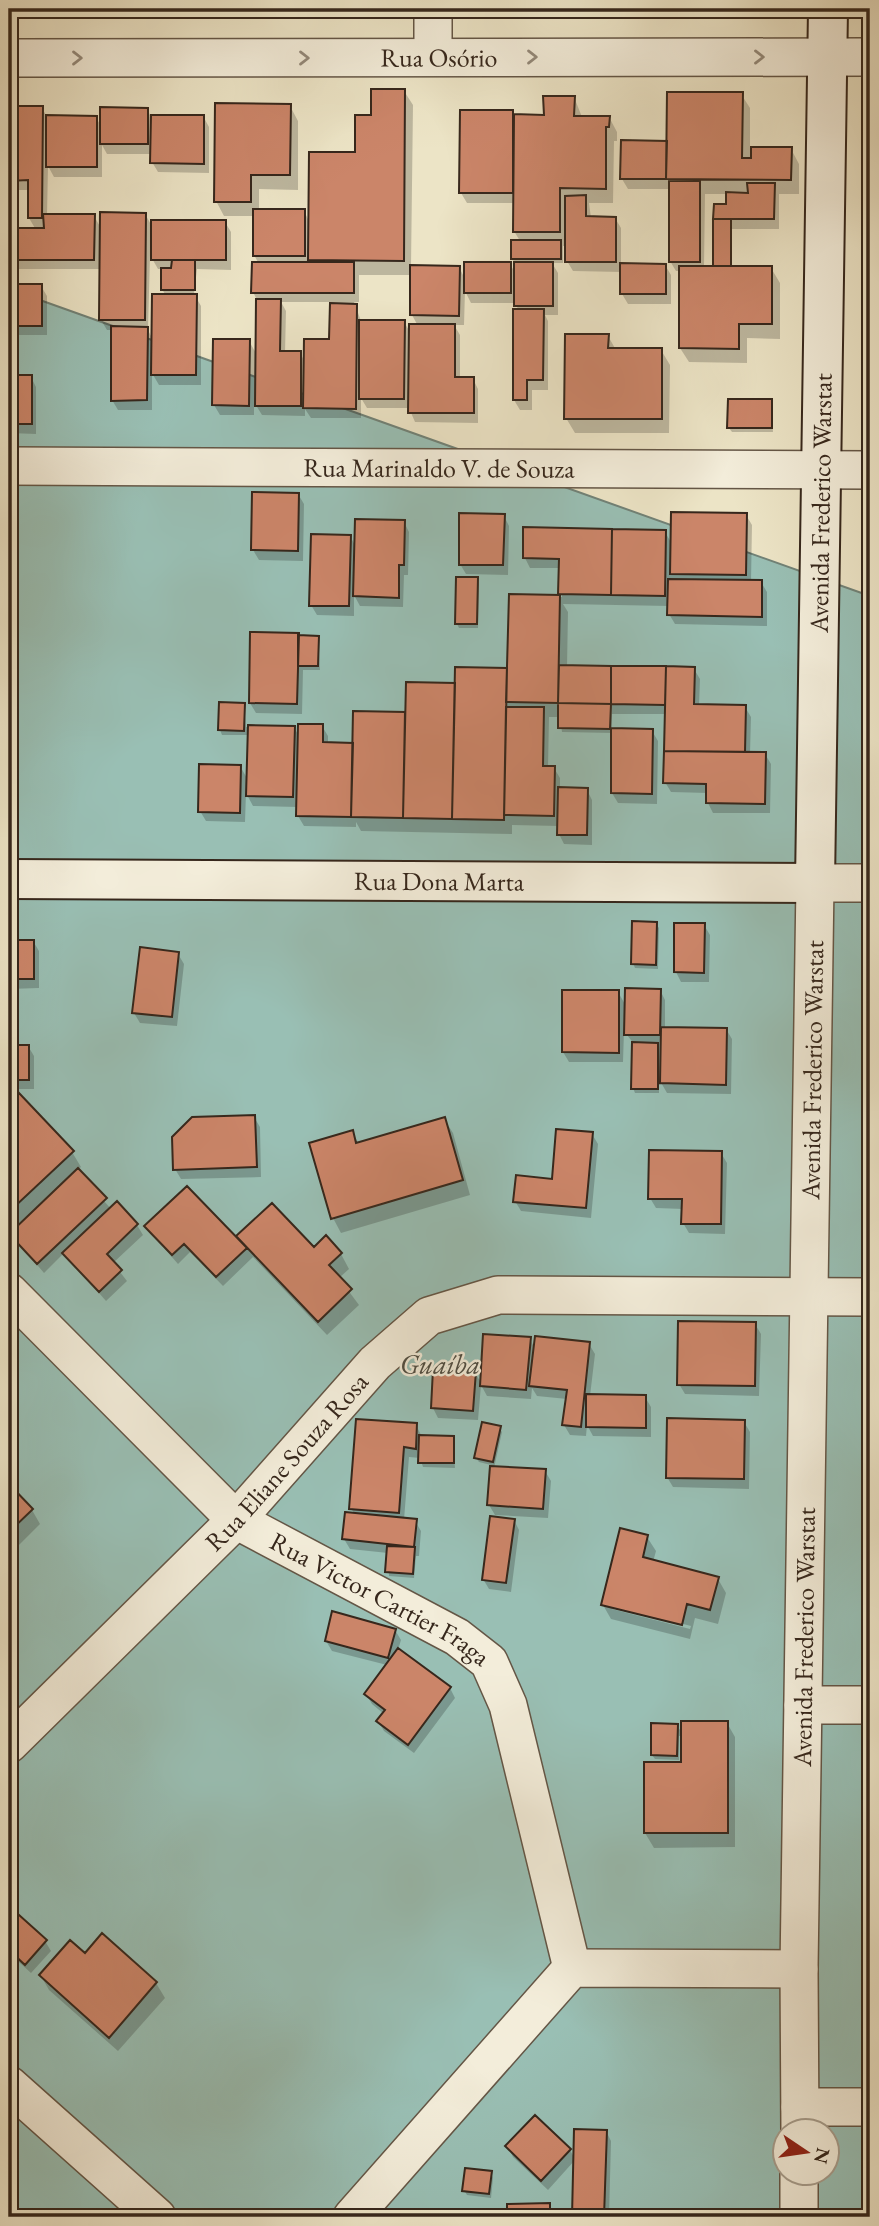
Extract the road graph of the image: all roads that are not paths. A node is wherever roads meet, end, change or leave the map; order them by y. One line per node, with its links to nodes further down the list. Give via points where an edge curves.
1 (433, 9): 3 (street)
2 (828, 9): 4 (street, Avenida Frederico Warstat)
3 (433, 57): 4 (street, Rua Osório, one-way to 4); 6 (street, Rua Osório, one-way to 3)
4 (827, 57): 5 (street, Rua Osório); 8 (street, Avenida Frederico Warstat)
5 (870, 57)
6 (9, 58)
7 (9, 466): 8 (street, Rua Marinaldo V. de Souza)
8 (821, 470): 9 (street, Rua Marinaldo V. de Souza); 11 (street, Avenida Frederico Warstat)
9 (870, 470)
10 (9, 879): 11 (street, Rua Dona Marta)
11 (815, 883): 12 (street, Rua Dona Marta); 14 (street, Avenida Frederico Warstat)
12 (870, 883)
13 (9, 1293): 16 (street, Rua Victor Cartier Fraga)
14 (808, 1297): 15 (street, Rua Eliane Souza Rosa); 16 (street, Rua Eliane Souza Rosa, via 498,1295 429,1316 375,1363); 17 (street, Avenida Frederico Warstat)
15 (870, 1297)
16 (236, 1520): 19 (street, Rua Eliane Souza Rosa); 20 (street, Rua Victor Cartier Fraga, via 457,1637 489,1662 508,1704)
17 (803, 1705): 18 (street); 21 (street, Avenida Frederico Warstat)
18 (870, 1705)
19 (9, 1744)
20 (572, 1968): 21 (street); 28 (street)
21 (799, 1969): 24 (street, Avenida Frederico Warstat)
22 (9, 2085): 27 (street)
23 (870, 2107): 25 (street)
24 (800, 2118)
25 (806, 2118)
26 (799, 2188): 29 (street)
27 (157, 2217)
28 (352, 2217)
29 (799, 2217)

